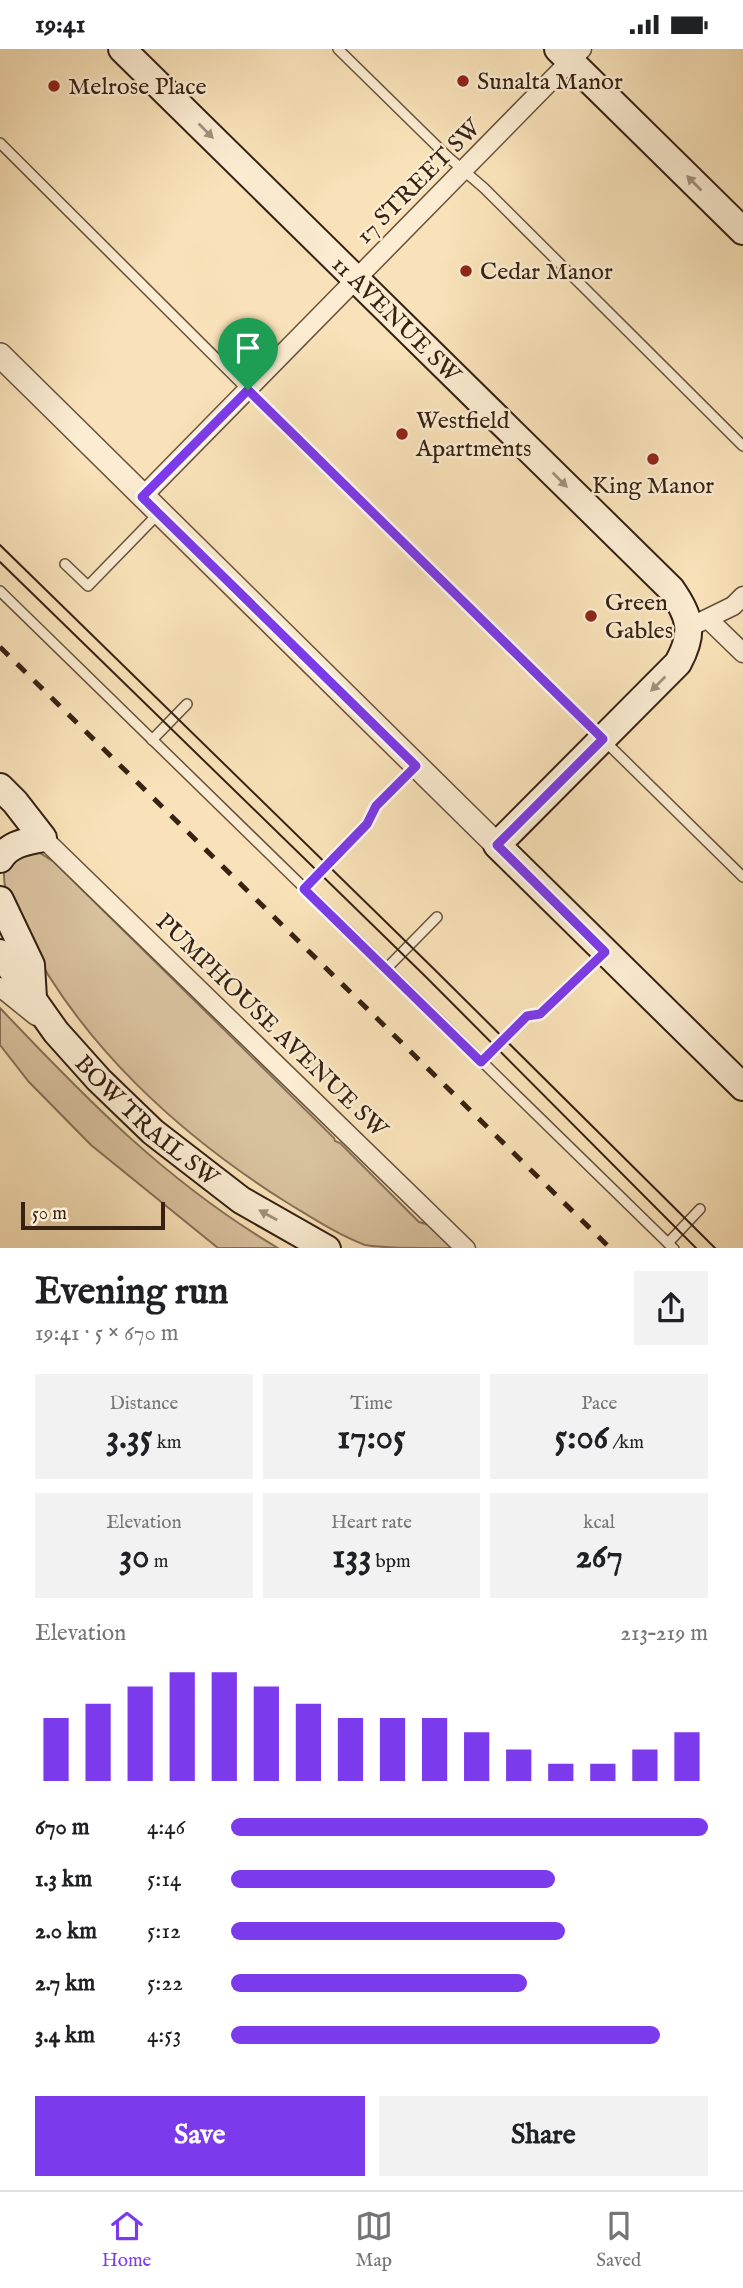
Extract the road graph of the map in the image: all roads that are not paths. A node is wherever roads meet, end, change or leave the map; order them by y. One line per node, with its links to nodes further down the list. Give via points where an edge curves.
1 (122, 49): 7 (main road, 11 AVENUE SW, one-way to 7)
2 (338, 49): 5 (lane)
3 (570, 53): 5 (street, 17 STREET SW); 6 (main road, one-way to 3)
4 (0, 143): 9 (lane)
5 (464, 170): 7 (street, 17 STREET SW); 10 (lane)
6 (743, 231)
7 (356, 279): 9 (street, 17 STREET SW); 16 (main road, 11 AVENUE SW, one-way to 16, via 671,589)
8 (0, 355): 11 (street)
9 (248, 390): 11 (street, 17 STREET SW); 19 (lane)
10 (743, 446)
11 (142, 497): 12 (street)
12 (159, 513): 13 (lane, via 88,586); 21 (street)
13 (65, 564)
14 (0, 591): 20 (lane)
15 (743, 596): 16 (street)
16 (699, 623): 17 (street, 11 AVENUE SW); 19 (main road, one-way to 19, via 678,663)
17 (743, 653)
18 (187, 704): 20 (lane)
19 (603, 739): 24 (main road); 26 (lane)
20 (152, 740): 27 (lane)
21 (416, 766): 24 (street); 27 (lane)
22 (0, 787): 23 (main road)
23 (43, 838): 25 (main road, via 16,844); 41 (street, PUMPHOUSE AVENUE SW)
24 (497, 845): 30 (main road)
25 (0, 859)
26 (743, 877)
27 (304, 889): 32 (lane)
28 (0, 900): 34 (main road, via 31,965)
29 (437, 917): 32 (lane)
30 (605, 952): 36 (lane, via 540,1014 527,1016); 37 (main road)
31 (0, 953): 34 (main road, BOW TRAIL SW)
32 (386, 969): 36 (lane)
33 (0, 987): 35 (street)
34 (33, 999): 35 (main road, BOW TRAIL SW)
35 (56, 1031): 40 (main road, BOW TRAIL SW, one-way to 35, via 241,1200 153,1132)
36 (481, 1062): 39 (lane)
37 (743, 1087)
38 (700, 1209): 39 (lane)
39 (671, 1245)
40 (327, 1248)
41 (466, 1248)

